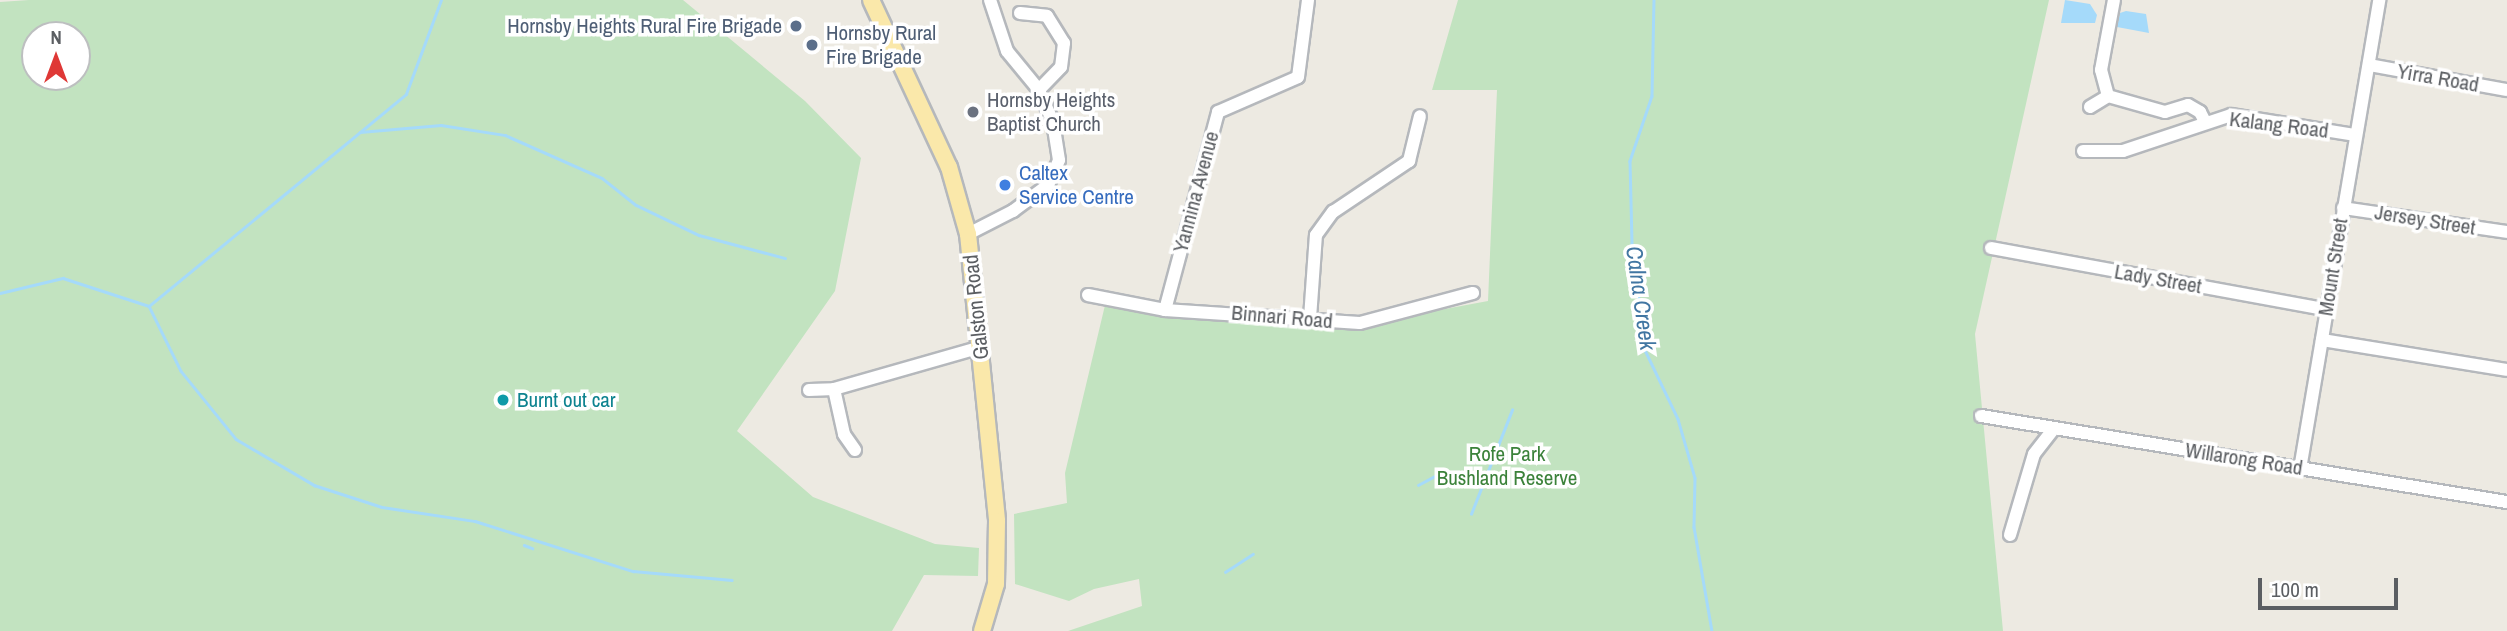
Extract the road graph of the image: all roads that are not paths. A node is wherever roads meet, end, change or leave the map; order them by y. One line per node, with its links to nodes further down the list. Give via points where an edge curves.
1 (872, 0): 18 (main road, Galston Road, via 949,167)
2 (990, 0): 8 (street, via 1007,51)
3 (1308, 0): 23 (street, Yannina Avenue, via 1298,77 1219,112)
4 (2114, 0): 10 (street, via 2101,70)
5 (2379, 0): 7 (street, Mount Street)
6 (1020, 13): 8 (street, via 1047,16 1064,43 1061,67)
7 (2369, 65): 9 (street, Yirra Road); 14 (street, Mount Street)
8 (1039, 90): 18 (street, via 1053,122 1057,172 1048,185 1013,211)
9 (2507, 90)
10 (2108, 96): 11 (street); 13 (street, Kalang Road, via 2165,112 2188,105 2200,112)
11 (2090, 107)
12 (1420, 116): 24 (street, via 1409,161 1333,212 1316,235)
13 (2205, 122): 14 (street, Kalang Road, via 2231,115); 15 (street, Kalang Road, via 2123,151)
14 (2354, 135): 16 (street, Mount Street)
15 (2084, 151)
16 (2343, 208): 17 (street, Jersey Street); 22 (street, Mount Street)
17 (2507, 232)
18 (968, 234): 26 (main road, Galston Road)
19 (1991, 248): 22 (street, Lady Street)
20 (1473, 293): 24 (street, Binnari Road, via 1360,323)
21 (1088, 295): 23 (street, Binnari Road)
22 (2325, 309): 25 (street, Mount Street)
23 (1165, 310): 24 (street, Binnari Road)
24 (1310, 318)
25 (2322, 340): 27 (street); 33 (street, Mount Street)
26 (981, 347): 28 (street); 36 (main road, Galston Road, via 998,545 996,584)
27 (2507, 370)
28 (834, 389): 29 (street); 32 (street, via 844,434)
29 (809, 390)
30 (1980, 416): 31 (street, Willarong Road)
31 (2054, 428): 33 (street, Willarong Road); 35 (street, via 2034,454)
32 (855, 450)
33 (2300, 468): 34 (street, Willarong Road)
34 (2507, 502)
35 (2010, 535)
36 (982, 631)

